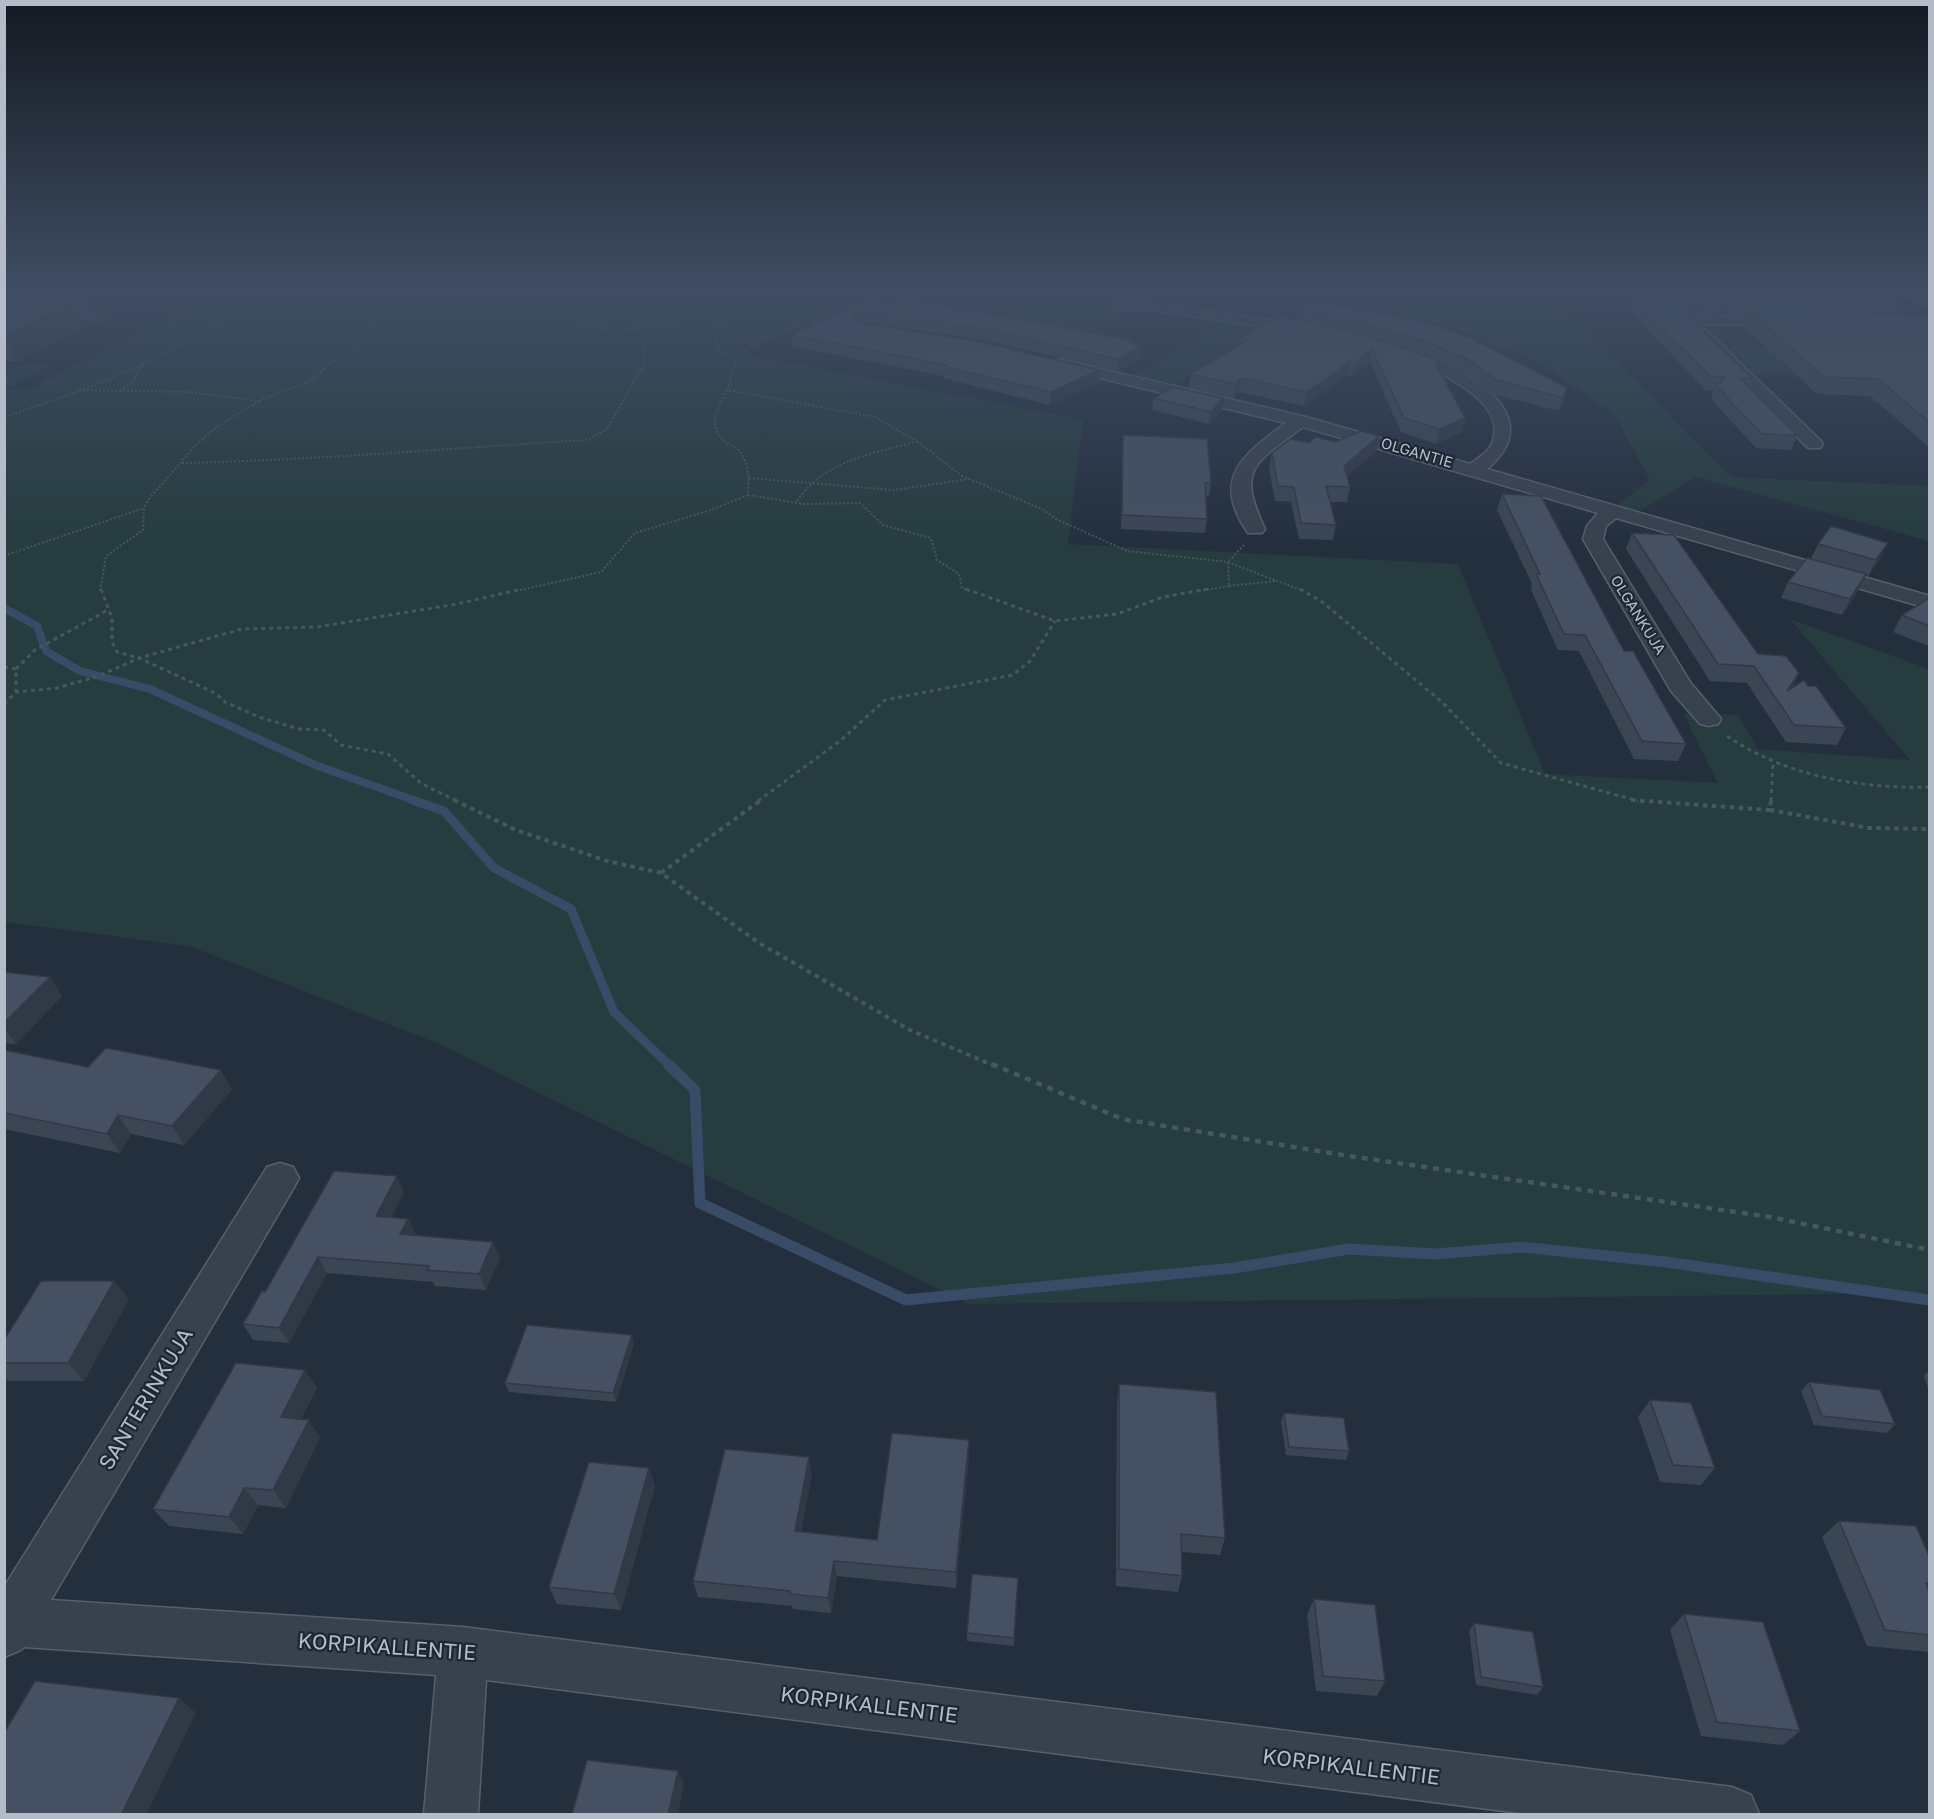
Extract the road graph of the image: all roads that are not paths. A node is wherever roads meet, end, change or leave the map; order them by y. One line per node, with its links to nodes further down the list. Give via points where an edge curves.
1 (1108, 376): 4 (street, OLGANTIE)
2 (1456, 376): 6 (street, via 1489,400 1504,430 1493,455)
3 (1744, 376): 5 (street)
4 (1300, 421): 6 (street, OLGANTIE); 8 (street, via 1246,463 1239,478 1243,506)
5 (1814, 444)
6 (1475, 470): 7 (street, OLGANTIE)
7 (1614, 511): 9 (street, OLGANTIE); 10 (street, OLGANKUJA, via 1602,518 1593,531 1593,539 1680,686)
8 (1255, 529)
9 (1929, 603)
10 (1709, 719)
11 (280, 1178): 12 (street, SANTERINKUJA)
12 (7, 1625): 13 (street, KORPIKALLENTIE)
13 (463, 1652): 14 (street, KORPIKALLENTIE); 15 (street)
14 (1635, 1809): 16 (street, KORPIKALLENTIE)
15 (451, 1815)
16 (1732, 1815)

